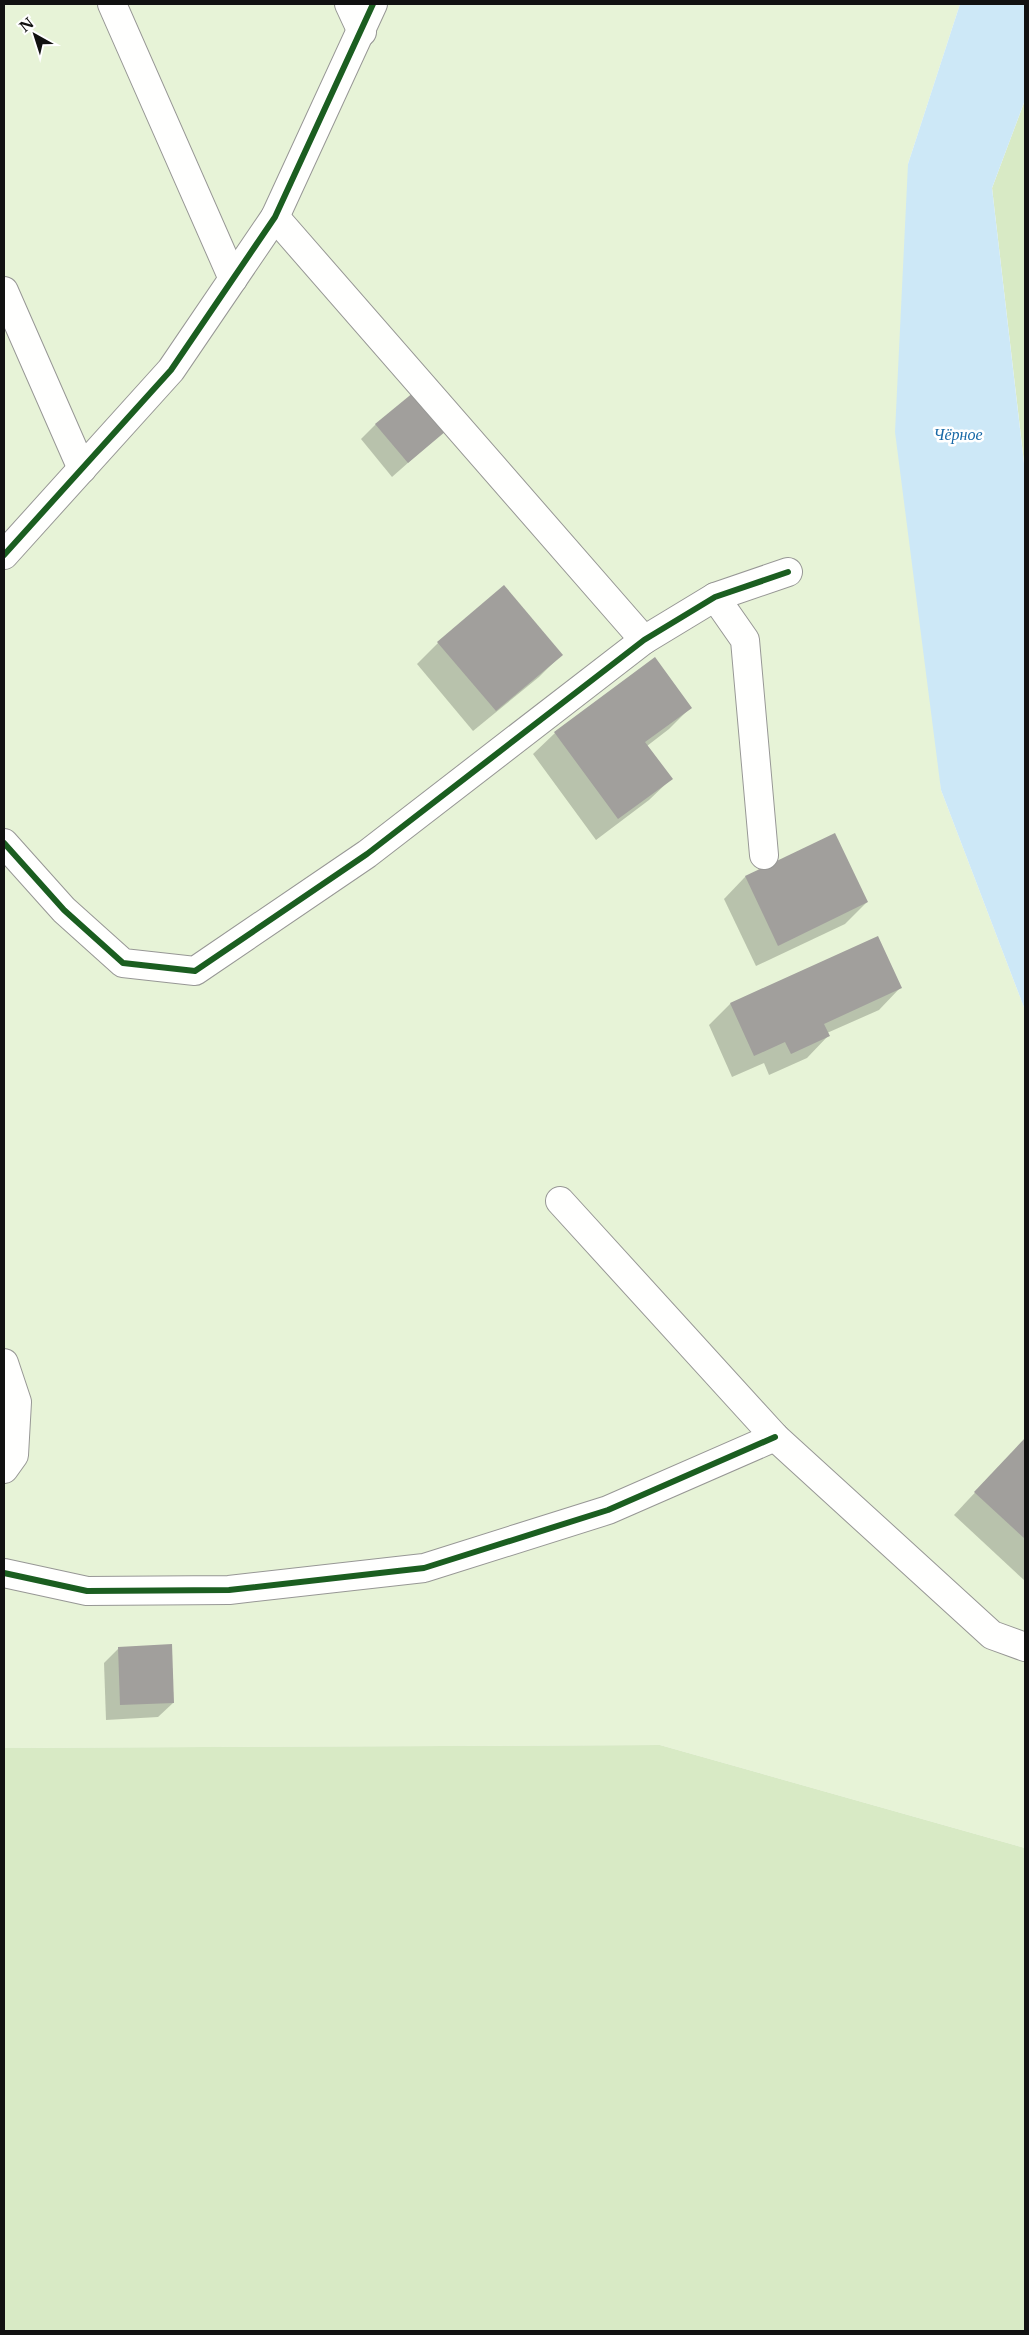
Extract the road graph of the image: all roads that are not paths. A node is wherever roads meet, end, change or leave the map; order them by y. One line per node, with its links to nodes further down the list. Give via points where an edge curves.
1 (112, 4): 6 (street)
2 (349, 4): 4 (street)
3 (373, 4): 4 (street)
4 (362, 32): 5 (street)
5 (275, 217): 6 (street); 12 (street)
6 (233, 279): 8 (street, via 171,370)
7 (4, 291): 8 (street)
8 (82, 469): 9 (street)
9 (4, 555)
10 (788, 572): 11 (street)
11 (715, 597): 12 (street); 14 (street, via 745,640)
12 (644, 640): 13 (street, via 367,854 195,971 124,963 64,910)
13 (4, 843)
14 (764, 855)
15 (560, 1201): 17 (street)
16 (4, 1363): 18 (street, via 16,1402 14,1455)
17 (775, 1437): 19 (street, via 608,1510 424,1568 229,1590 87,1591); 20 (street, via 992,1634)
18 (4, 1468)
19 (4, 1573)
20 (1025, 1647)

